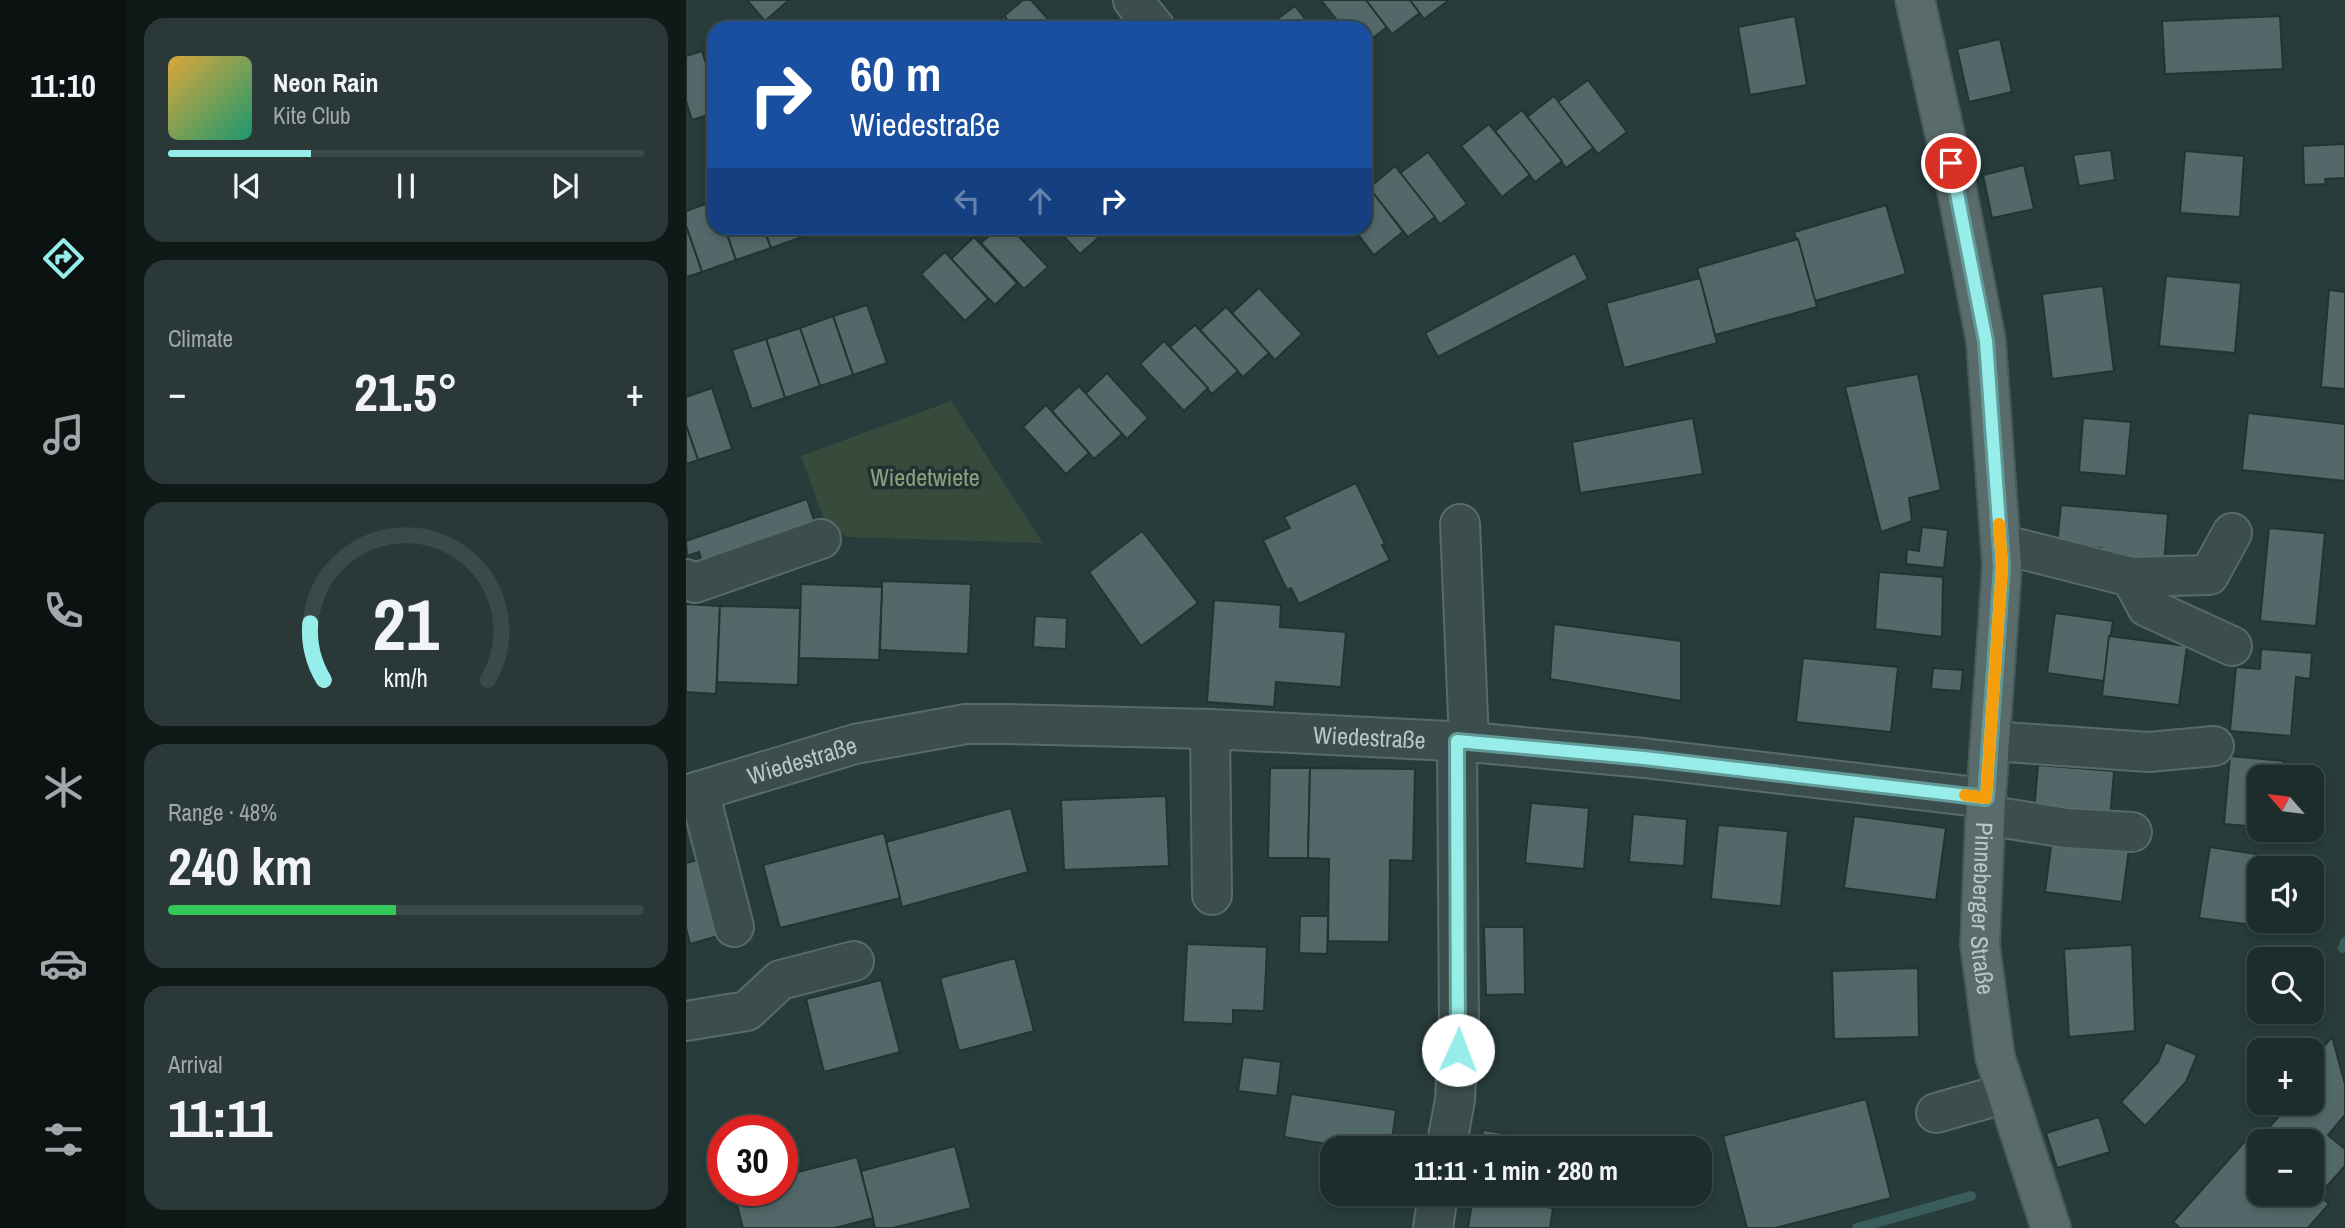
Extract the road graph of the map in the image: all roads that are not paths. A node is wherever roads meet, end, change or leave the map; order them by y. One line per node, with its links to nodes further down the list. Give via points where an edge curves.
1 (1133, 0): 3 (street)
2 (1915, 0): 7 (main road, Pinneberger Straße, via 1986,341)
3 (1150, 21)
4 (1460, 524): 12 (street)
5 (2232, 533): 8 (street, via 2209,575)
6 (821, 539): 9 (street, via 695,583)
7 (2001, 544): 8 (street); 13 (main road, Pinneberger Straße)
8 (2131, 577): 10 (street, via 2147,607)
9 (686, 579)
10 (2232, 646)
11 (1210, 729): 12 (street, Wiedestraße); 15 (street, Wiedestraße, via 965,724 855,744); 18 (street)
12 (1463, 741): 16 (street, Wiedestraße, via 1644,758); 24 (street, via 1460,1026)
13 (1991, 741): 14 (street, via 2149,752); 16 (main road, Pinneberger Straße)
14 (2214, 746)
15 (692, 793): 19 (street)
16 (1986, 806): 17 (street, Wiedestraße, via 2066,828); 22 (main road, Pinneberger Straße, via 1980,945 1995,1056)
17 (2132, 832)
18 (1212, 895)
19 (734, 927)
20 (854, 961): 21 (street, via 780,980 747,1011)
21 (686, 1021)
22 (2007, 1093): 23 (street); 27 (main road, Pinneberger Straße)
23 (1936, 1113)
24 (1448, 1136)
25 (1436, 1206): 26 (street)
26 (1433, 1228)
27 (2051, 1228)

